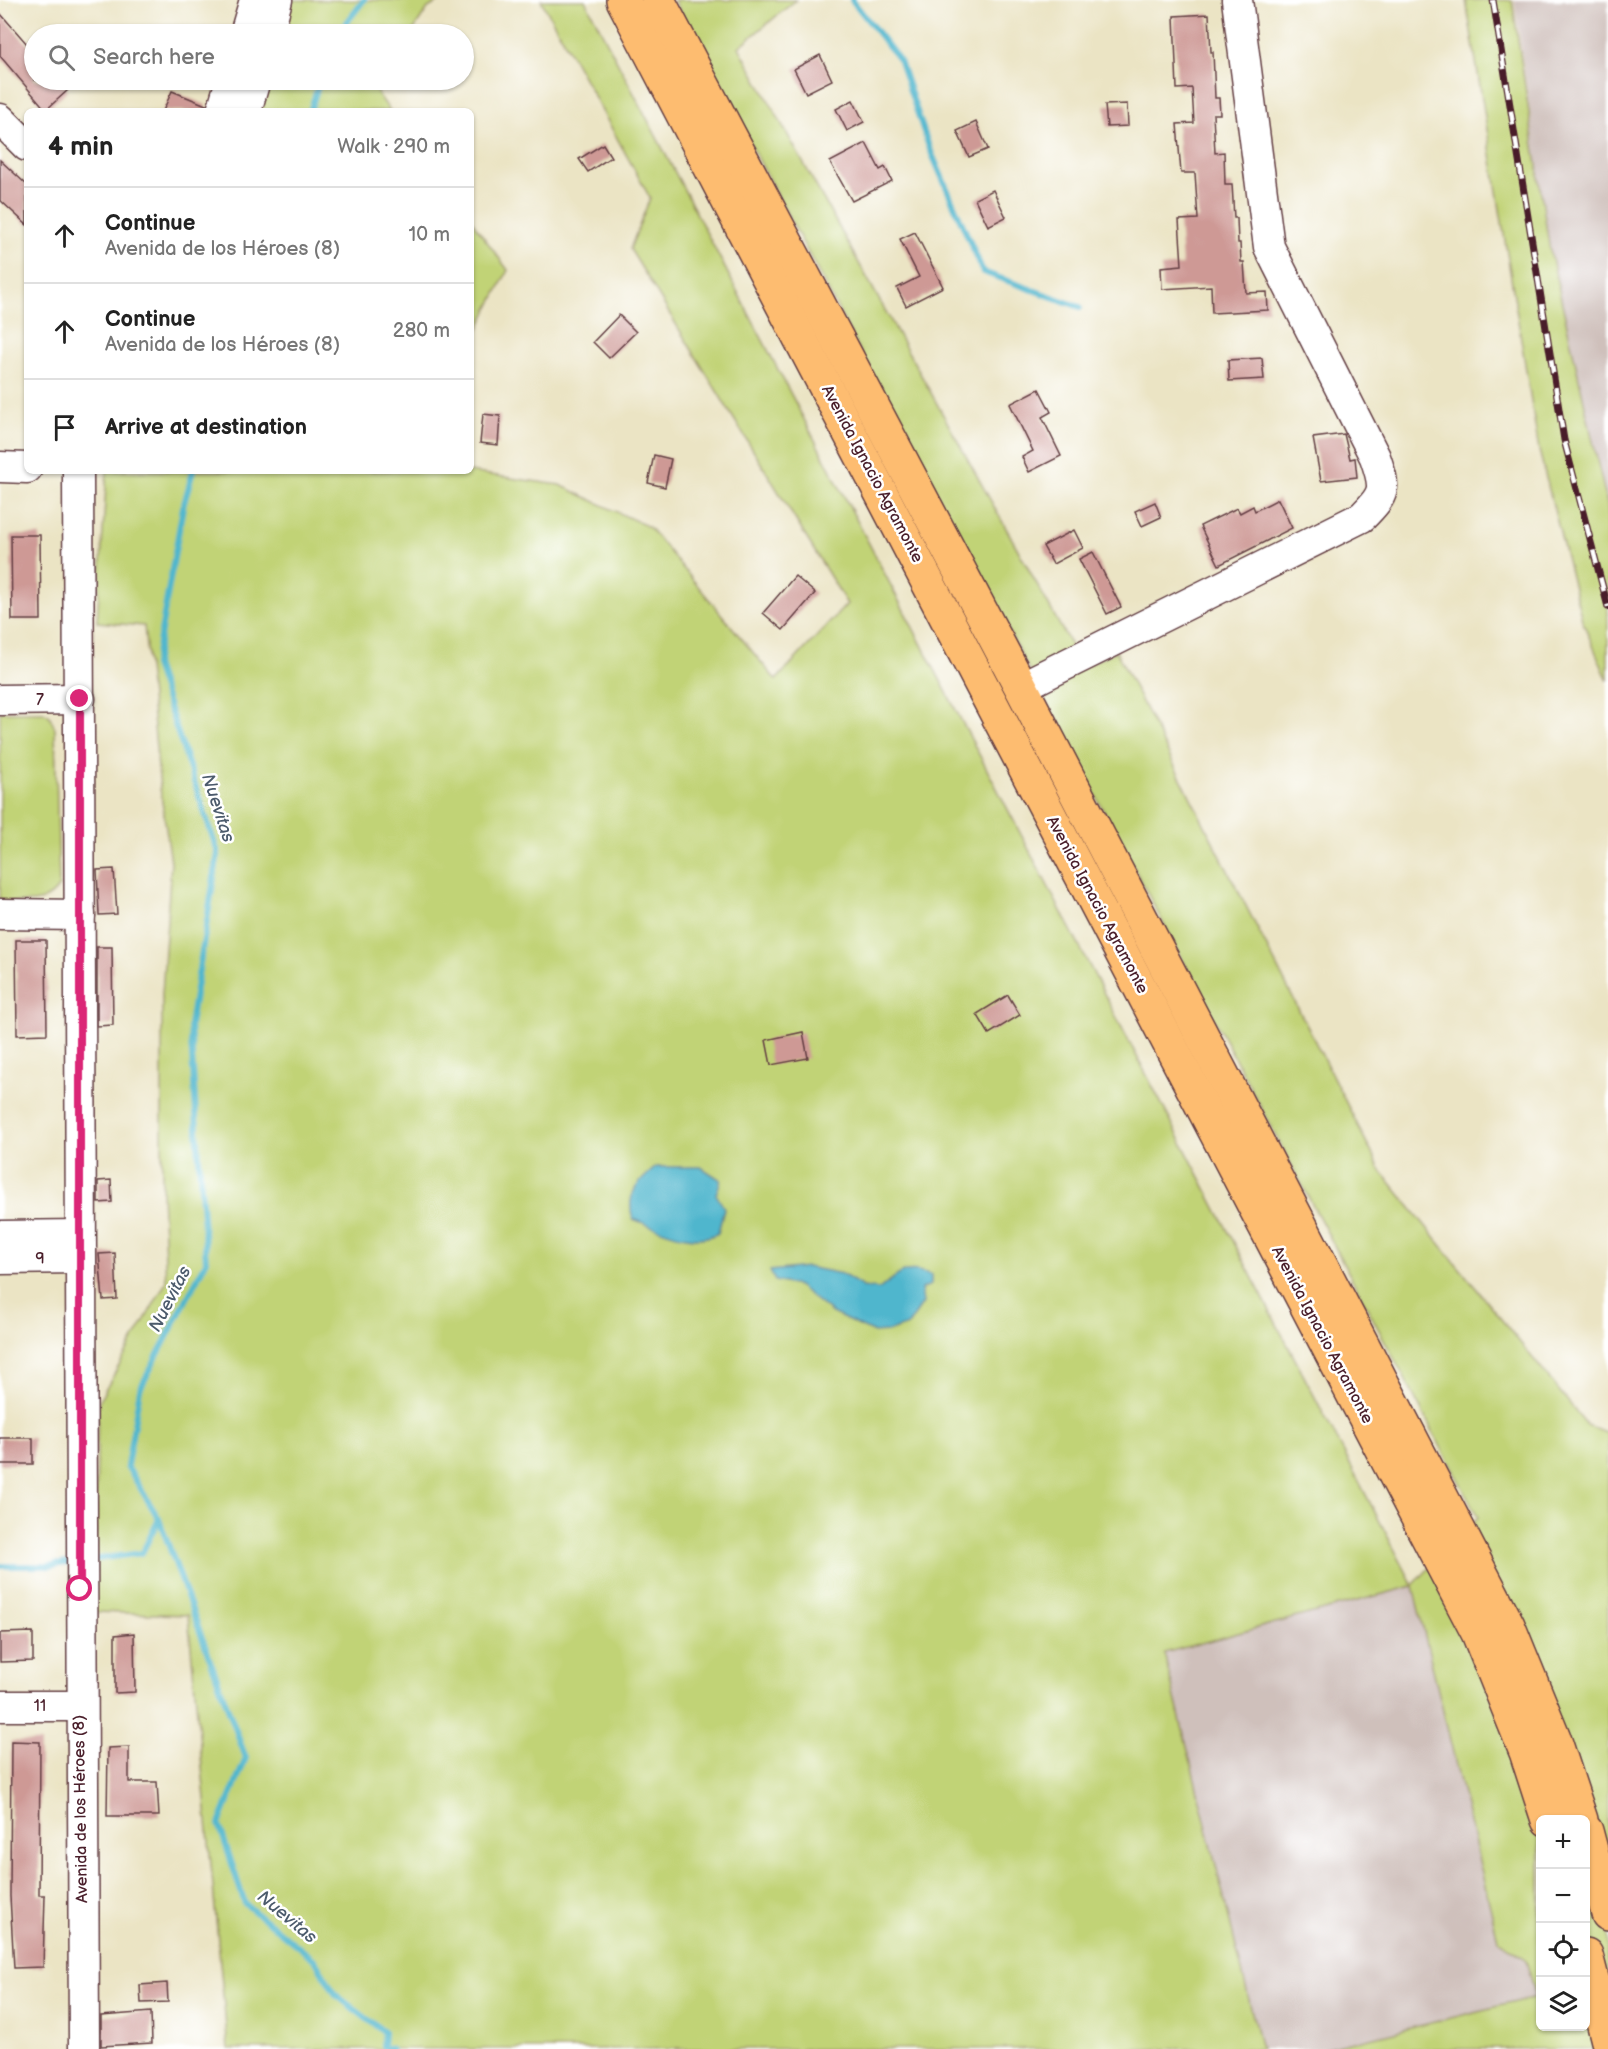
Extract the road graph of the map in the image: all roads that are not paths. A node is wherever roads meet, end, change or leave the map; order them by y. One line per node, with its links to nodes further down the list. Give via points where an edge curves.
1 (255, 0): 6 (street)
2 (277, 0): 7 (street)
3 (623, 0): 27 (main road, Avenida Ignacio Agramonte, via 1478,1633 1526,1752)
4 (658, 0): 17 (main road, Avenida Ignacio Agramonte)
5 (1237, 0): 17 (street, via 1269,247 1376,457 1383,480 1380,499 1362,517)
6 (247, 24)
7 (270, 24)
8 (228, 90): 10 (street)
9 (252, 90): 11 (street)
10 (223, 108)
11 (247, 108)
12 (0, 119): 13 (street)
13 (24, 143)
14 (0, 467): 15 (street)
15 (24, 468)
16 (78, 474): 18 (street, Avenida de los Héroes (8))
17 (1021, 687): 28 (main road, Avenida Ignacio Agramonte, via 1508,1625 1554,1738)
18 (80, 699): 19 (street, 7); 21 (street, Avenida de los Héroes (8))
19 (0, 700)
20 (0, 914): 21 (street)
21 (80, 915): 23 (street, Avenida de los Héroes (8))
22 (0, 1236): 23 (street, 9)
23 (80, 1247): 24 (street, 9); 26 (street, Avenida de los Héroes (8))
24 (0, 1259)
25 (0, 1706): 26 (street, 11)
26 (81, 1706): 33 (street, Avenida de los Héroes (8))
27 (1546, 1815)
28 (1579, 1815)
29 (1590, 1847): 30 (main road)
30 (1608, 1914)
31 (1590, 1970): 32 (main road)
32 (1608, 2041)
33 (84, 2049)

